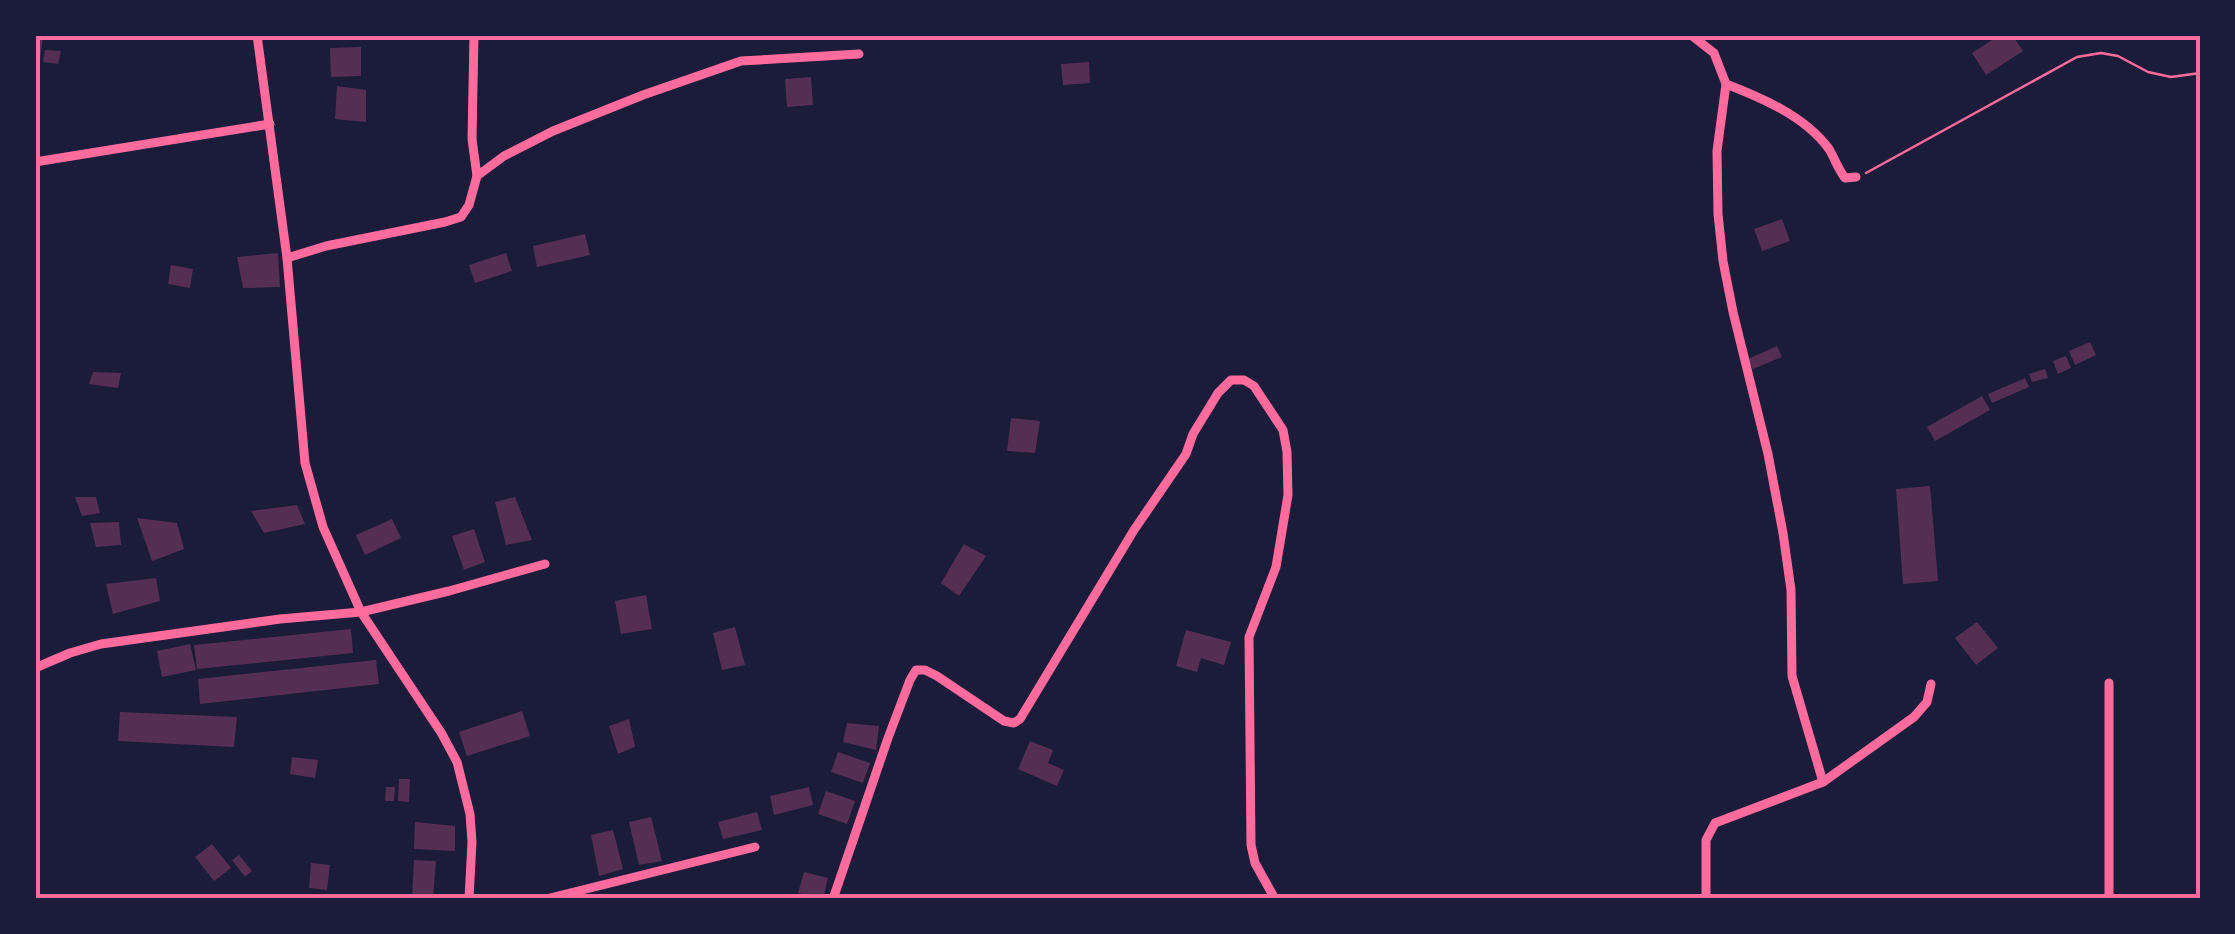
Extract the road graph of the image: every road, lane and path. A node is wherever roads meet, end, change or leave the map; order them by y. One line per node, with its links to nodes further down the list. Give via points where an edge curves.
1 (257, 35): 7 (street)
2 (474, 35): 9 (street)
3 (1690, 35): 6 (street, via 1714,53)
4 (860, 54): 9 (street, via 719,67 553,131)
5 (2200, 73): 10 (path, via 2171,77 2118,56 2077,57)
6 (1726, 84): 10 (street, via 1798,120 1831,152 1845,178); 17 (street, via 1717,151 1723,261 1784,533 1792,676)
7 (270, 124): 8 (street); 11 (street)
8 (35, 162)
9 (477, 176): 11 (street, via 461,216)
10 (1856, 177)
11 (287, 258): 13 (street, via 306,463 323,527)
12 (545, 564): 13 (street)
13 (361, 612): 14 (street, via 139,637); 21 (street, via 457,762 470,814)
14 (35, 668)
15 (2110, 683): 26 (street)
16 (1931, 684): 17 (street, via 1914,718)
17 (1823, 782): 25 (street, via 1715,823 1706,840)
18 (755, 847): 22 (street)
19 (244, 899): 20 (street)
20 (271, 899)
21 (469, 899)
22 (546, 899)
23 (834, 899): 24 (street, via 916,670 937,676 1004,722 1020,719 1231,380 1254,386 1283,430 1287,452 1288,495 1276,566 1249,637 1251,845)
24 (1276, 899)
25 (1706, 899)
26 (2108, 899)

